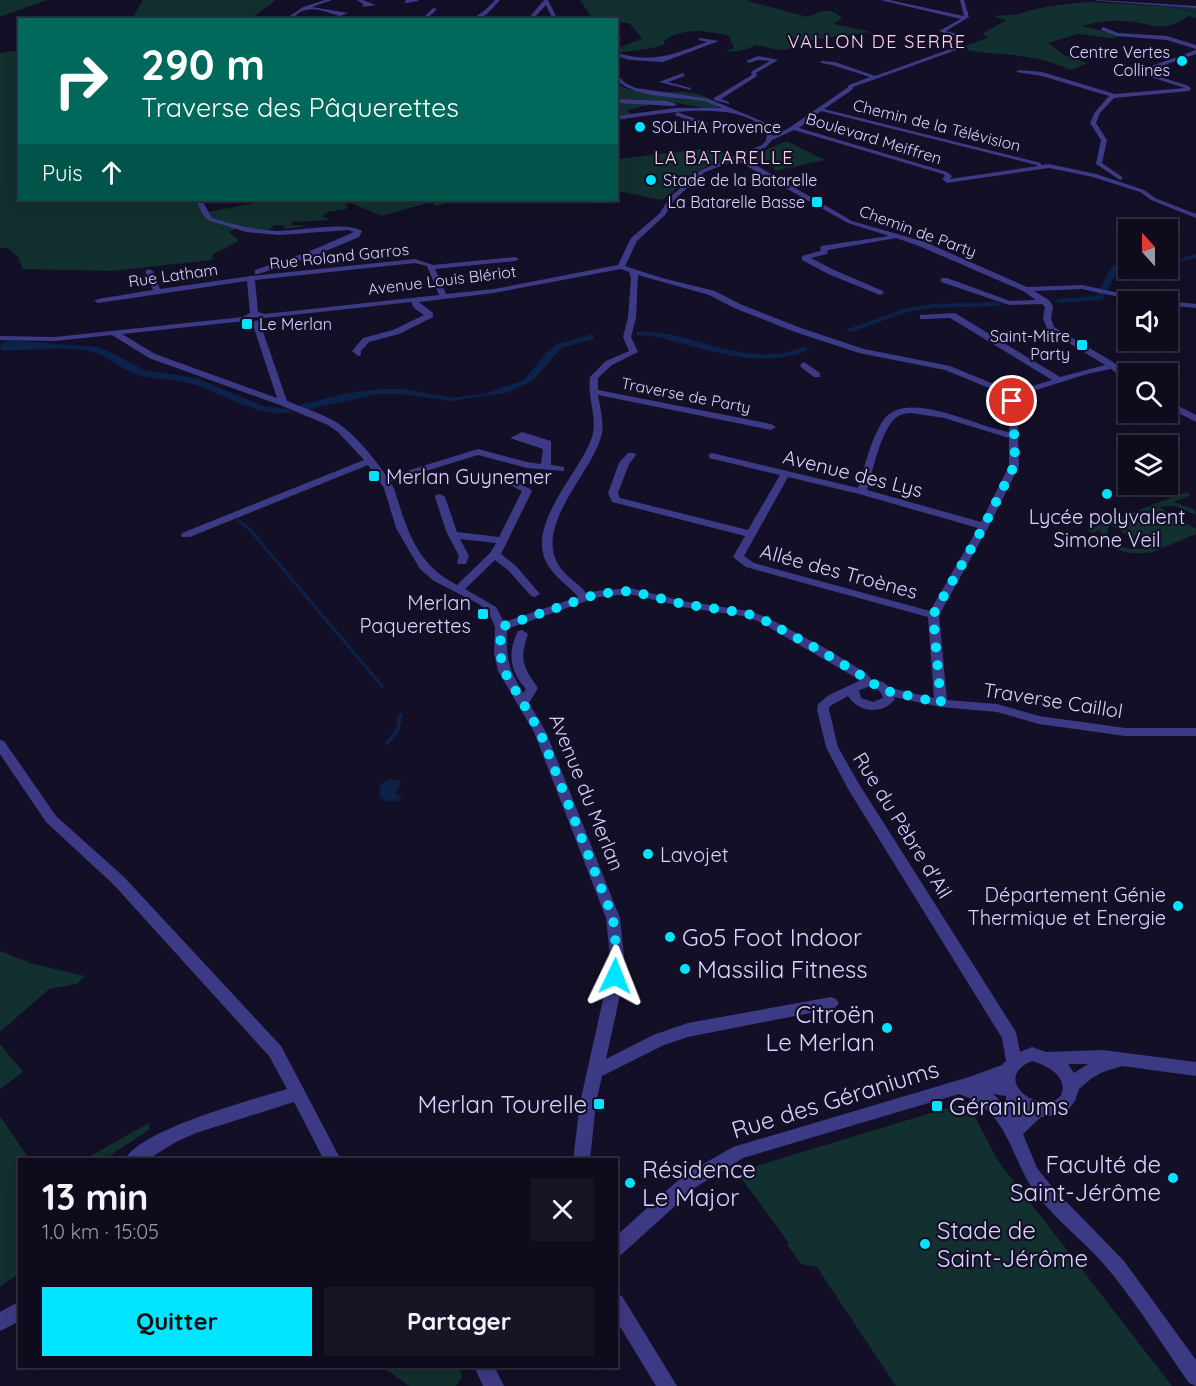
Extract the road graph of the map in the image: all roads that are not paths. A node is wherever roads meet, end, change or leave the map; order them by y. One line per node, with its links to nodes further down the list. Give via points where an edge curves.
1 (330, 0): 13 (street)
2 (359, 0): 12 (street)
3 (409, 0): 4 (street, via 406,2)
4 (414, 0)
5 (452, 0): 6 (street)
6 (460, 0)
7 (498, 0): 16 (street)
8 (882, 0): 25 (street)
9 (962, 0): 25 (street, via 968,15)
10 (1098, 0): 14 (street)
11 (546, 1): 18 (street); 19 (street)
12 (366, 3)
13 (305, 8): 17 (street); 20 (street)
14 (1196, 8)
15 (435, 9): 21 (street)
16 (486, 12): 22 (street); 23 (street)
17 (334, 13)
18 (534, 15): 19 (street); 24 (street)
19 (554, 17)
20 (289, 18)
21 (425, 18)
22 (476, 18)
23 (483, 18)
24 (531, 18)
25 (965, 18): 35 (street, via 942,31 956,36 959,48)
26 (1103, 29): 28 (street, via 1167,38)
27 (711, 42): 30 (street, via 663,60)
28 (1196, 47)
29 (1196, 52): 37 (street, via 1138,72 1185,86)
30 (618, 55)
31 (749, 61): 40 (street, via 775,60)
32 (823, 62): 35 (street)
33 (1019, 72): 39 (street, via 1042,74)
34 (683, 75): 40 (street, via 662,82 700,90)
35 (874, 77): 42 (street, via 851,86)
36 (618, 78): 44 (street, via 635,90 696,97)
37 (1187, 90): 38 (street); 39 (street)
38 (1194, 93)
39 (1115, 96): 52 (street, via 1096,113 1093,123 1104,140 1099,164)
40 (716, 99): 44 (street, via 733,105)
41 (618, 101): 43 (street, via 635,105 664,102)
42 (819, 109): 48 (street); 51 (street, Chemin de la Télévision)
43 (708, 110): 44 (street); 45 (street)
44 (730, 110): 49 (street, via 762,123)
45 (670, 111): 46 (street); 47 (street)
46 (618, 118)
47 (705, 124)
48 (791, 129): 49 (street); 51 (street, Boulevard Meiffren, via 948,175 945,180 954,182)
49 (770, 137): 50 (street, via 764,146)
50 (738, 158): 55 (street, Chemin de Party, via 850,222); 58 (street, via 703,171 672,198 663,214 634,240)
51 (1049, 166): 52 (street, Chemin de la Télévision, via 1095,175)
52 (1142, 191): 54 (street)
53 (199, 201): 61 (street, via 210,219 261,233 349,228 357,231 356,235)
54 (1196, 216)
55 (900, 237): 63 (street, Chemin de Party); 65 (street, via 824,248 824,252 805,258)
56 (514, 259): 57 (street)
57 (431, 267): 61 (street, Rue Roland Garros, via 415,261); 67 (street, Rue Roland Garros)
58 (621, 267): 60 (street); 67 (street, Avenue Louis Blériot, via 494,291)
59 (149, 271): 64 (street)
60 (632, 271): 85 (street, Traverse de Party, via 636,288 627,337 634,352 609,363 594,377); 86 (street, via 712,292 747,310 862,351 947,368)
61 (251, 278): 64 (street, Rue Latham); 74 (street)
62 (944, 280): 70 (street, via 1009,303)
63 (1026, 289): 66 (street, Chemin de Party, via 1082,287); 70 (street)
64 (157, 292): 69 (street, Rue Latham)
65 (880, 293)
66 (1118, 293)
67 (443, 296): 68 (street, Avenue Louis Blériot)
68 (414, 300): 74 (street, Avenue Louis Blériot); 77 (street, via 430,315 396,332 366,340)
69 (98, 301)
70 (1046, 302): 79 (street, via 1051,328)
71 (1178, 304): 72 (street)
72 (1196, 306)
73 (923, 316): 84 (street, via 952,315)
74 (255, 318): 75 (street); 87 (street)
75 (114, 333): 76 (street, via 55,339); 87 (street, via 152,356)
76 (0, 338)
77 (358, 353)
78 (804, 365): 82 (street)
79 (1112, 366): 80 (street); 81 (street)
80 (1089, 371): 83 (street); 84 (street)
81 (1118, 371)
82 (817, 375)
83 (1118, 376)
84 (1058, 381): 86 (street)
85 (596, 392): 91 (street, Traverse de Party); 113 (street, Traverse de Party, via 597,435 565,496 552,553 561,569)
86 (1013, 395): 92 (street)
87 (286, 405): 96 (street, via 341,430)
88 (1178, 410): 90 (street)
89 (1178, 414): 90 (street)
90 (1196, 421)
91 (771, 427)
92 (1015, 436): 102 (street, via 932,412 899,413 887,420); 104 (street, via 1014,466)
93 (548, 448): 97 (street)
94 (631, 455): 105 (street, via 613,493 616,500)
95 (712, 456): 99 (street, Avenue des Lys)
96 (370, 461): 100 (street); 106 (street)
97 (546, 467): 98 (street); 100 (street, via 478,452)
98 (561, 469)
99 (785, 474): 102 (street, Avenue des Lys); 105 (street)
100 (385, 481): 111 (street, via 401,528 424,567 438,579)
101 (507, 481): 108 (street, via 527,491)
102 (862, 492): 104 (street, Avenue des Lys)
103 (440, 497): 107 (street)
104 (984, 526): 115 (street)
105 (750, 534): 115 (street, Allée des Troènes, via 738,557 750,565)
106 (186, 535)
107 (454, 535): 108 (street); 110 (street, via 464,556)
108 (502, 541): 109 (street)
109 (495, 555): 111 (street); 112 (street)
110 (462, 562)
111 (460, 588): 114 (street)
112 (535, 594)
113 (591, 596): 116 (street); 119 (street, via 630,591 745,613 821,651)
114 (492, 609): 116 (street); 117 (street, Avenue du Merlan)
115 (933, 615): 123 (street)
116 (528, 617): 117 (street)
117 (501, 627): 122 (street, Avenue du Merlan, via 501,662 508,681)
118 (522, 634): 122 (street, via 518,669 532,688)
119 (868, 683): 120 (street, Rue du Pèbre d'Ail, via 857,685); 121 (street, via 879,685)
120 (854, 695): 121 (street, Traverse Caillol, via 874,707); 127 (street, Rue du Pèbre d'Ail, via 834,706 826,723 841,767)
121 (887, 697): 123 (street, Traverse Caillol)
122 (523, 702): 132 (street, Avenue du Merlan, via 540,732 613,918 615,976)
123 (941, 703): 124 (street, Traverse Caillol, via 997,708 1039,720 1125,732)
124 (1196, 732)
125 (0, 744): 136 (street, via 51,819 119,881 275,1051)
126 (831, 1003): 132 (street, via 688,1030)
127 (1010, 1037): 128 (street, Rue du Pèbre d'Ail); 130 (street, Rue du Pèbre d'Ail)
128 (1040, 1056): 129 (street); 130 (street); 134 (street, via 1061,1068)
129 (1131, 1059): 131 (street); 134 (street, via 1100,1065 1083,1073)
130 (1010, 1065): 133 (street, Rue des Géraniums); 135 (street, via 1006,1080)
131 (1196, 1069)
132 (595, 1072): 141 (street, Avenue du Merlan)
133 (964, 1085): 135 (street, Rue des Géraniums); 138 (street, Rue des Géraniums, via 1001,1110); 142 (street, Rue des Géraniums, via 740,1152 690,1181)
134 (1071, 1086): 137 (street, via 1067,1102 1050,1110)
135 (1012, 1093): 137 (street); 138 (street)
136 (296, 1094): 139 (street, via 193,1128); 140 (street)
137 (1038, 1109): 138 (street)
138 (1014, 1132): 147 (street, via 1031,1173 1118,1267)
139 (136, 1158)
140 (332, 1158)
141 (581, 1158)
142 (618, 1246)
143 (618, 1305): 149 (street)
144 (18, 1311): 145 (street)
145 (0, 1322)
146 (484, 1368): 148 (street)
147 (1196, 1376)
148 (494, 1386)
149 (667, 1386)

